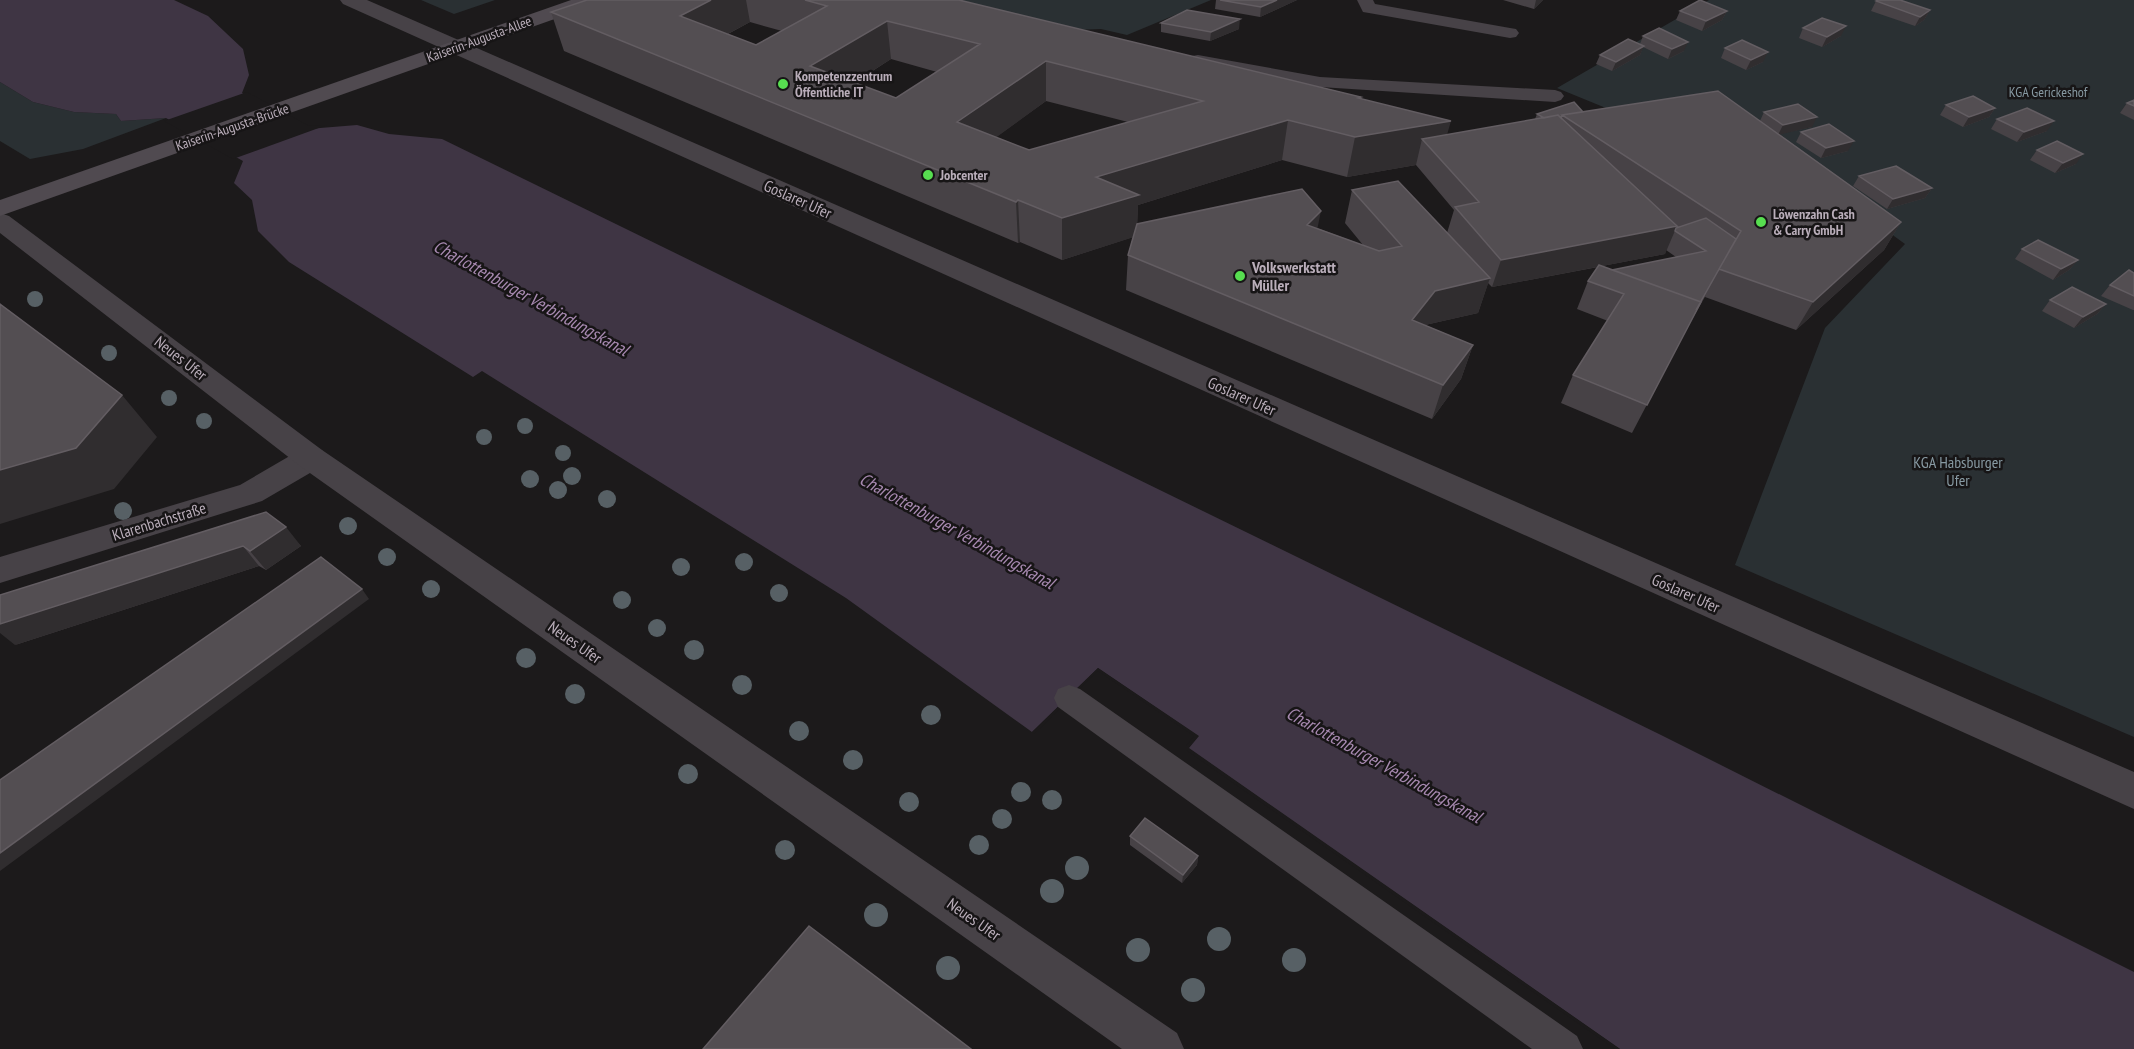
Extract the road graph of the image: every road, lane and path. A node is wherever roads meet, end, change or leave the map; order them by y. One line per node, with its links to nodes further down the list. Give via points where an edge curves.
1 (350, 0): 5 (street, Goslarer Ufer)
2 (590, 0): 5 (main road, Kaiserin-Augusta-Allee)
3 (1365, 0): 4 (lane, via 1369,8)
4 (1510, 33)
5 (457, 47): 7 (main road, Kaiserin-Augusta-Allee); 14 (street, Goslarer Ufer)
6 (1177, 57): 8 (lane, via 1320,82)
7 (403, 66): 9 (main road, Kaiserin-Augusta-Brücke)
8 (1555, 96)
9 (0, 208)
10 (0, 221): 11 (street, Neues Ufer)
11 (311, 458): 12 (street, Klarenbachstraße, via 251,493); 15 (street, Neues Ufer)
12 (0, 570)
13 (1069, 698): 16 (lane)
14 (2134, 791)
15 (1161, 1049)
16 (1564, 1049)

